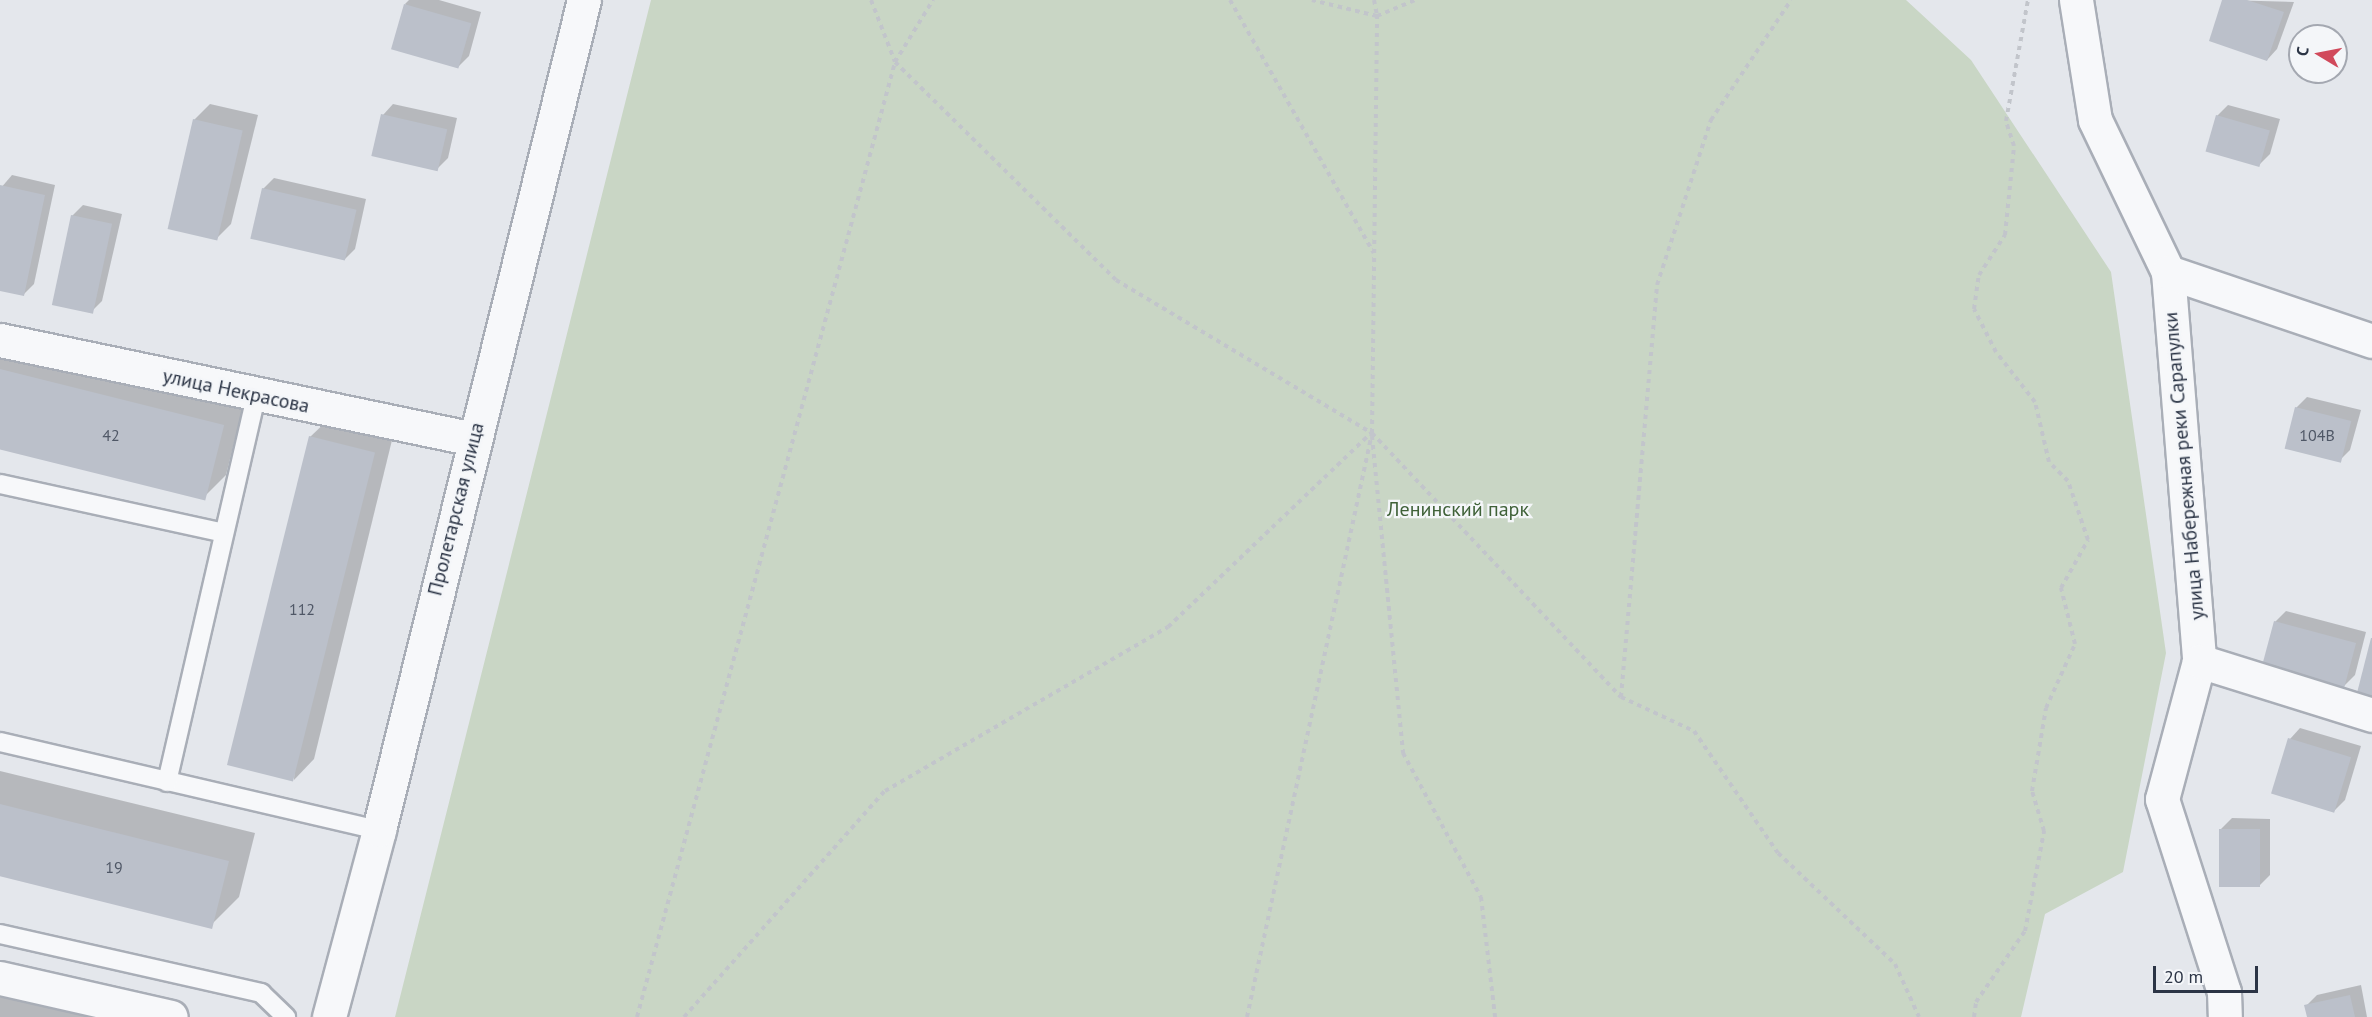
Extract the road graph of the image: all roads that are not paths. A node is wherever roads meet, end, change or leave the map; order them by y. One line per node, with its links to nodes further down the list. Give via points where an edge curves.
1 (584, 0): 7 (street, Пролетарская улица)
2 (2076, 0): 3 (street, улица Набережная реки Сарапулки, via 2095,120)
3 (2168, 272): 5 (street); 10 (street, улица Набережная реки Сарапулки)
4 (0, 340): 6 (street, улица Некрасова)
5 (2372, 341)
6 (256, 396): 7 (street, улица Некрасова); 9 (lane)
7 (473, 440): 14 (street, Пролетарская улица)
8 (0, 484): 9 (lane)
9 (224, 533): 13 (lane)
10 (2199, 661): 11 (street); 20 (street, улица Набережная реки Сарапулки, via 2162,799 2224,992)
11 (2372, 715)
12 (0, 742): 13 (lane)
13 (167, 782): 14 (lane)
14 (379, 830): 19 (street, Пролетарская улица)
15 (0, 934): 18 (lane, via 261,993)
16 (0, 978): 17 (street)
17 (171, 1017)
18 (286, 1017)
19 (329, 1017)
20 (2225, 1017)

